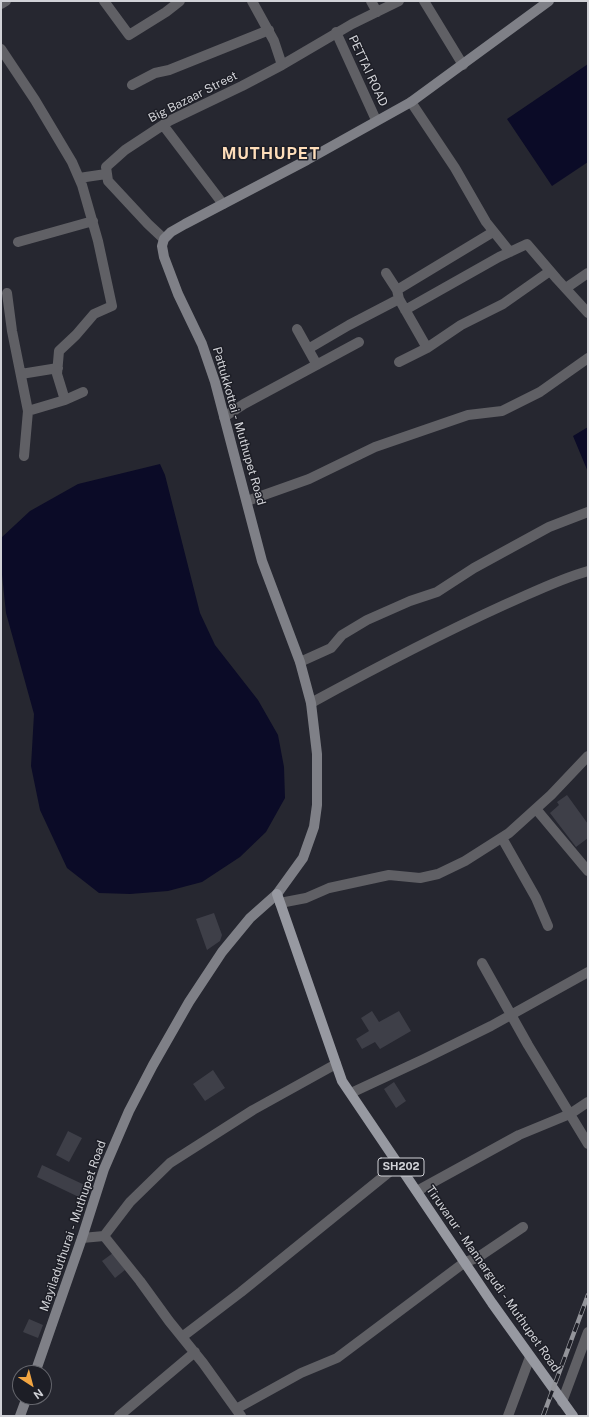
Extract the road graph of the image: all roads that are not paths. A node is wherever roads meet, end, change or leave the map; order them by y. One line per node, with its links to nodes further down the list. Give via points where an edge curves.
1 (6, 1): 9 (street)
2 (104, 1): 3 (street, via 128,36)
3 (180, 1)
4 (252, 1): 11 (street)
5 (371, 1): 10 (street)
6 (399, 1): 10 (street, PETTAI ROAD)
7 (424, 1): 15 (street)
8 (549, 1): 15 (main road)
9 (1, 4)
10 (377, 12): 12 (street, PETTAI ROAD)
11 (269, 30): 14 (street); 16 (street, via 169,70 155,73)
12 (336, 32): 14 (street, Big Bazaar Street); 18 (street, PETTAI ROAD)
13 (1, 49): 21 (street, via 35,100)
14 (282, 65): 19 (street, Big Bazaar Street)
15 (463, 65): 17 (main road)
16 (132, 85)
17 (411, 102): 18 (main road); 24 (street, via 455,168)
18 (376, 120): 22 (main road)
19 (163, 125): 20 (street, Big Bazaar Street, via 125,150 106,168); 22 (street)
20 (106, 174): 21 (street); 25 (street, via 108,182)
21 (79, 178): 23 (street)
22 (223, 204): 25 (main road, via 171,232)
23 (93, 221): 26 (street); 43 (street, via 112,306 94,314 59,351)
24 (493, 232): 27 (street); 33 (street)
25 (164, 239): 48 (main road, Pattukkottai - Muthupet Road, via 164,258 202,344)
26 (18, 242)
27 (510, 252): 28 (street, via 527,244); 34 (street)
28 (550, 272): 31 (street); 39 (street, via 503,304 461,325)
29 (386, 273): 33 (street)
30 (588, 273): 31 (street)
31 (566, 288): 35 (street)
32 (7, 293): 44 (street)
33 (398, 294): 34 (street); 38 (street)
34 (405, 310): 39 (street)
35 (588, 313)
36 (298, 328): 38 (street)
37 (359, 342): 42 (street)
38 (308, 348): 42 (street)
39 (427, 348): 41 (street)
40 (588, 358): 50 (street, via 540,392 502,411 468,415 375,447 309,478)
41 (399, 362)
42 (317, 366): 48 (street)
43 (58, 368): 44 (street); 46 (street, via 57,374)
44 (21, 374): 47 (street)
45 (83, 392): 46 (street)
46 (65, 400): 47 (street)
47 (28, 411): 49 (street)
48 (224, 417): 50 (main road, Pattukkottai - Muthupet Road)
49 (24, 456)
50 (247, 501): 53 (main road, Pattukkottai - Muthupet Road, via 262,561)
51 (588, 512): 53 (street, via 549,527 474,568 437,592 367,620 342,635 331,648)
52 (588, 571): 54 (street, via 567,577 480,616 393,658)
53 (300, 662): 54 (main road, Pattukkottai - Muthupet Road)
54 (311, 702): 59 (main road, Pattukkottai - Muthupet Road, via 317,754 317,805 314,826 303,858)
55 (588, 756): 56 (street)
56 (536, 809): 57 (street); 58 (street)
57 (502, 838): 59 (street, via 438,874 420,878 390,875 329,888 306,898); 60 (street, via 536,898)
58 (588, 871)
59 (278, 899): 64 (main road, Tiruvarur - Mannargudi - Muthupet Road / SH202); 73 (main road, Mayiladuthurai - Muthupet Road, via 250,918 222,952 152,1065 128,1111 104,1169)
60 (548, 926)
61 (482, 963): 63 (street)
62 (588, 972): 63 (street)
63 (511, 1015): 65 (street); 67 (street)
64 (336, 1064): 65 (main road, Tiruvarur - Mannargudi - Muthupet Road / SH202); 72 (street, via 252,1110 170,1162 130,1202)
65 (350, 1093): 69 (main road, Tiruvarur - Mannargudi - Muthupet Road / SH202)
66 (588, 1102): 67 (street)
67 (570, 1114): 68 (street); 70 (street, via 519,1135)
68 (588, 1144)
69 (398, 1164): 70 (main road, Tiruvarur - Mannargudi - Muthupet Road / SH202); 76 (street)
70 (417, 1191): 74 (main road, Tiruvarur - Mannargudi - Muthupet Road / SH202)
71 (523, 1227): 74 (street, via 477,1258)
72 (104, 1236): 73 (street); 76 (street)
73 (82, 1238): 79 (main road, Mayiladuthurai - Muthupet Road)
74 (465, 1262): 78 (main road, Tiruvarur - Mannargudi - Muthupet Road / SH202); 82 (street, via 337,1358 301,1373)
75 (588, 1332): 80 (street)
76 (182, 1337): 77 (street)
77 (194, 1352): 82 (street); 84 (street)
78 (530, 1357): 80 (main road, Tiruvarur - Mannargudi - Muthupet Road / SH202); 85 (street)
79 (38, 1365)
80 (562, 1402): 86 (main road, Tiruvarur - Mannargudi - Muthupet Road / SH202)
81 (24, 1405): 83 (main road)
82 (239, 1413)
83 (20, 1416)
84 (119, 1416)
85 (508, 1416)
86 (573, 1416)

